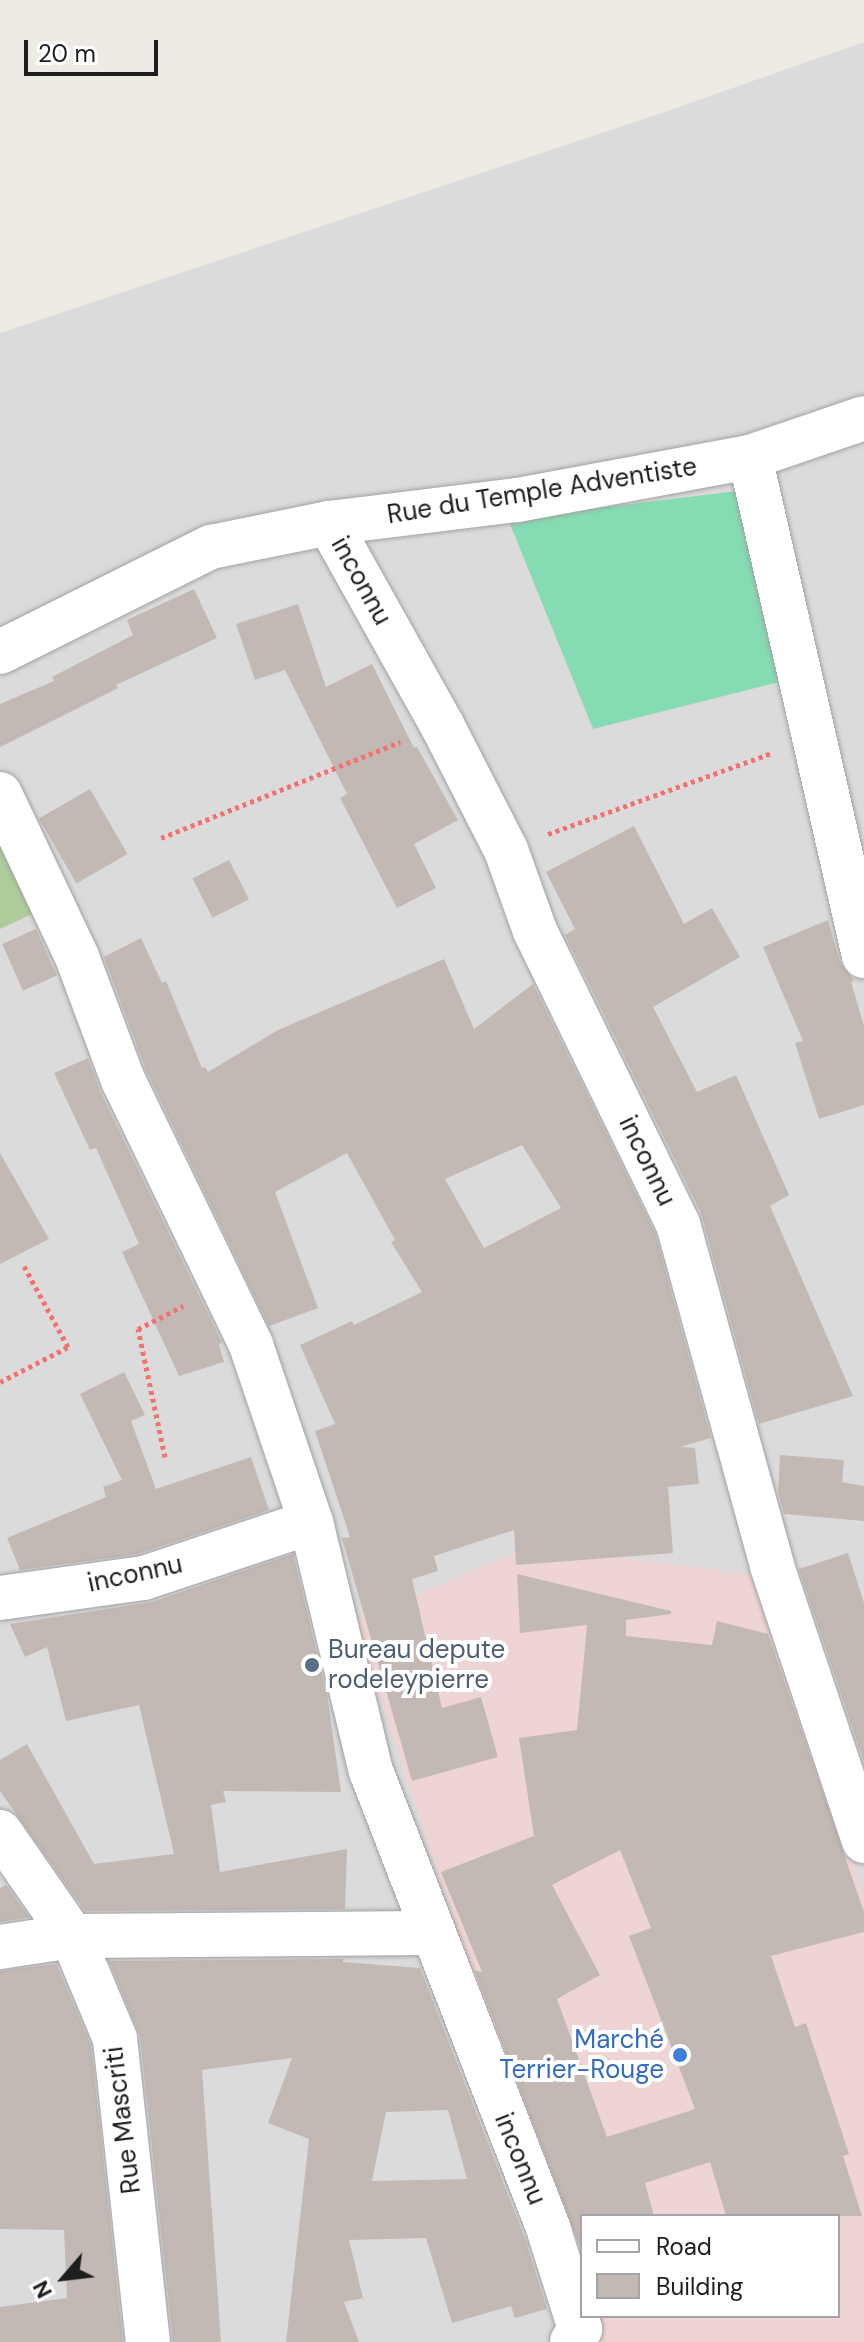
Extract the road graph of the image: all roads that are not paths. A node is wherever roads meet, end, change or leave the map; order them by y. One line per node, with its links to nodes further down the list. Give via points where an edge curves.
1 (864, 418): 2 (street, Rue du Temple Adventiste)
2 (750, 457): 3 (street, Rue du Temple Adventiste, via 517,500); 6 (street)
3 (329, 523): 4 (street, Rue du Temple Adventiste, via 211,547); 10 (street, inconnu, via 506,850 535,931 678,1224 772,1566)
4 (0, 652)
5 (0, 794): 7 (street, inconnu, via 77,957 123,1080 251,1345)
6 (864, 956)
7 (311, 1522): 8 (street, inconnu, via 144,1578); 11 (street, inconnu, via 371,1771)
8 (0, 1598)
9 (0, 1832): 12 (street, Rue Mascriti)
10 (864, 1841)
11 (431, 1933): 12 (street); 15 (street, inconnu, via 549,2231 580,2329)
12 (72, 1936): 13 (street); 14 (street, Rue Mascriti, via 115,2039)
13 (0, 1947)
14 (148, 2342)
15 (572, 2342)

